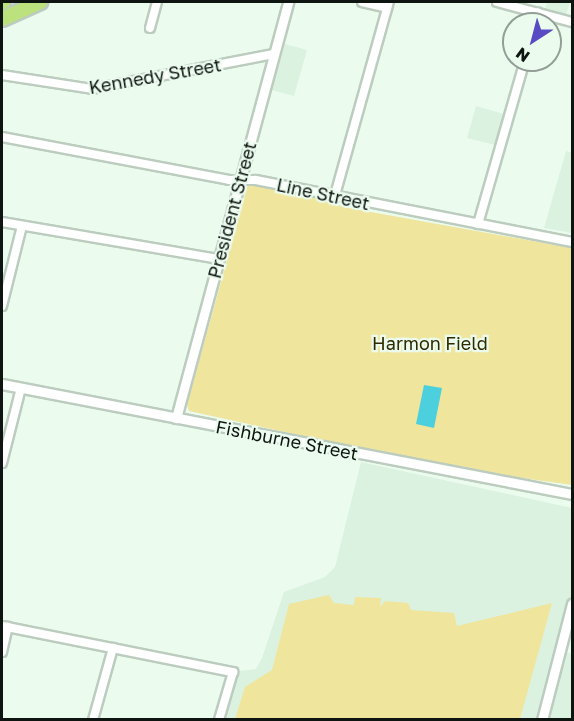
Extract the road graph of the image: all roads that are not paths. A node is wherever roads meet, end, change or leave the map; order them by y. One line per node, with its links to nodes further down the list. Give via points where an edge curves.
1 (40, 2): 8 (highway)
2 (157, 2): 9 (street)
3 (288, 2): 10 (street, President Street)
4 (362, 2): 6 (street)
5 (497, 2): 7 (street)
6 (388, 5): 15 (street)
7 (538, 12)
8 (2, 19)
9 (150, 27)
10 (274, 54): 12 (street, Kennedy Street, via 92,89); 14 (street, President Street)
11 (522, 72): 17 (street)
12 (2, 75)
13 (2, 137): 14 (street, Line Street)
14 (240, 179): 15 (street, Line Street); 20 (street, President Street)
15 (335, 195): 17 (street, Line Street)
16 (2, 222): 18 (street)
17 (478, 224): 19 (street, Line Street)
18 (22, 226): 20 (street); 21 (street)
19 (573, 242)
20 (218, 260): 24 (street, President Street)
21 (2, 306)
22 (2, 384): 23 (street, Fishburne Street)
23 (21, 388): 24 (street, Fishburne Street); 25 (street)
24 (176, 418): 26 (street, Fishburne Street)
25 (2, 463)
26 (573, 494)
27 (573, 604): 33 (street)
28 (5, 627): 29 (street); 30 (street)
29 (113, 648): 31 (street); 32 (street, via 232,672)
30 (2, 652)
31 (93, 720)
32 (219, 720)
33 (542, 720)

